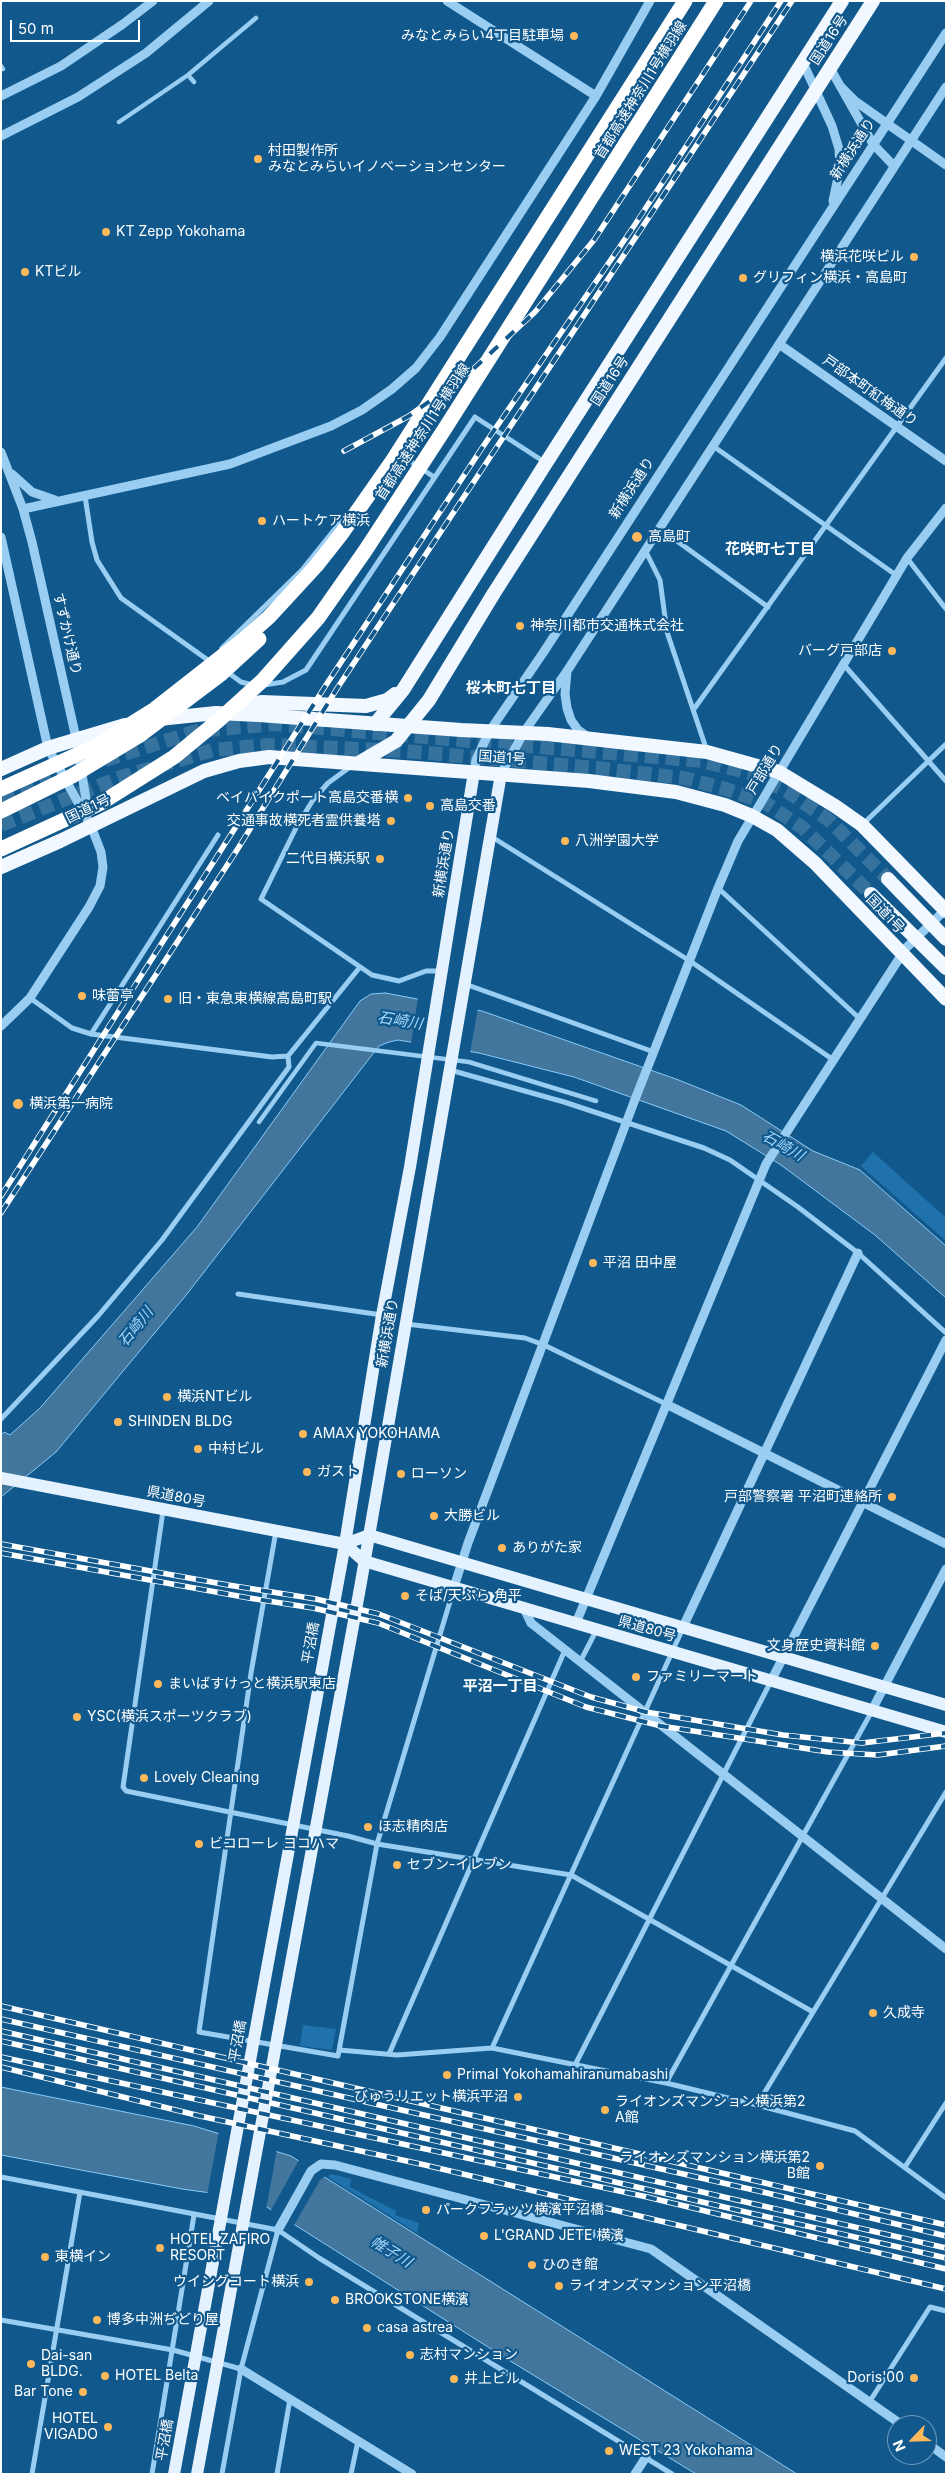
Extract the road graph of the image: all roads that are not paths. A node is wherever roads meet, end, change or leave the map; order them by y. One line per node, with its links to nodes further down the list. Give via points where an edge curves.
1 (153, 1): 18 (street, via 61,66)
2 (209, 1): 22 (street, via 146,53 86,92)
3 (447, 1): 19 (street)
4 (650, 1): 19 (street)
5 (685, 1): 45 (highway, 首都高速神奈川1号横羽線, via 433,398)
6 (716, 1): 81 (highway, 首都高速神奈川1号横羽線, via 444,430 318,618 257,685 174,757 101,803)
7 (842, 1): 11 (highway, 国道16号)
8 (873, 1): 12 (highway, 国道16号)
9 (256, 18): 13 (street)
10 (946, 33): 21 (street, 新横浜通り)
11 (802, 63): 17 (street); 34 (highway, 国道16号)
12 (830, 68): 15 (street); 17 (highway, 国道16号)
13 (188, 75): 14 (street); 20 (street)
14 (194, 82)
15 (840, 86): 21 (street); 24 (street)
16 (946, 87): 23 (street)
17 (816, 91): 27 (street, via 840,149 840,168); 59 (highway, 国道16号)
18 (1, 96)
19 (596, 96): 37 (street, via 440,337 416,368 392,389 331,426 255,456)
20 (118, 122)
21 (887, 124): 23 (street); 24 (street, 新横浜通り)
22 (1, 136)
23 (911, 141): 25 (street); 26 (street)
24 (873, 144): 26 (street); 27 (street, 新横浜通り)
25 (946, 165)
26 (894, 166): 28 (street)
27 (831, 211): 60 (street, 新横浜通り)
28 (779, 344): 30 (street, 戸部本町紅梅通り); 31 (street)
29 (946, 358): 30 (street)
30 (897, 427): 33 (street, 戸部本町紅梅通り); 43 (street)
31 (713, 446): 43 (street); 44 (street)
32 (1, 452): 35 (street, すずかけ通り)
33 (946, 461)
34 (546, 463): 36 (street, via 475,417); 55 (highway, 国道16号)
35 (9, 470): 38 (street, via 32,492); 41 (street, すずかけ通り)
36 (434, 477): 39 (street, via 392,449); 52 (street, via 306,670 283,682 259,686 241,682)
37 (85, 496): 38 (street); 52 (street, via 97,560 121,598)
38 (60, 501): 41 (street)
39 (354, 504)
40 (946, 508): 48 (street, 戸部通り)
41 (23, 509): 62 (street, すずかけ通り)
42 (348, 512): 52 (street, via 302,570)
43 (826, 526): 49 (street); 50 (street)
44 (660, 528): 47 (street); 50 (street)
45 (342, 533): 74 (highway, 首都高速神奈川1号横羽線, via 275,611 210,668 124,729 53,767); 75 (highway, via 318,572 295,600 221,674 140,735 72,776)
46 (1, 537): 65 (street)
47 (645, 550): 54 (street); 56 (street, via 660,580 667,632)
48 (907, 558): 49 (street, 戸部通り); 51 (street)
49 (896, 575): 53 (street, 戸部通り)
50 (768, 606): 56 (street)
51 (946, 609)
52 (208, 660)
53 (844, 665): 67 (street); 71 (street, 戸部通り)
54 (567, 671): 61 (street); 63 (street, via 565,694 571,720)
55 (412, 676): 57 (highway, via 387,700 366,706 261,702); 58 (highway, 国道16号)
56 (694, 709): 66 (street)
57 (216, 713): 58 (highway, 国道1号); 62 (highway, 国道1号, via 142,721)
58 (375, 724): 59 (highway, 国道1号)
59 (410, 727): 60 (highway, 国道1号); 68 (highway, 国道16号, via 396,741)
60 (489, 732): 61 (highway, 国道1号); 70 (street, 新横浜通り)
61 (524, 732): 63 (highway, 国道1号); 72 (street)
62 (76, 738): 65 (highway, 国道1号); 78 (street, すずかけ通り)
63 (590, 739): 66 (highway, 国道1号)
64 (946, 744): 67 (street)
65 (48, 748): 69 (highway, 国道1号); 78 (street)
66 (707, 752): 71 (highway, 国道1号)
67 (928, 761): 73 (street); 77 (street)
68 (359, 762): 70 (highway, 国道1号); 78 (highway, 国道1号, via 270,757 238,761 204,771); 90 (street, via 341,772 313,800 261,899)
69 (1, 769)
70 (474, 772): 72 (highway, 国道1号); 92 (main road, 新横浜通り)
71 (779, 772): 76 (street, 戸部通り); 77 (highway, 国道1号)
72 (501, 774): 76 (highway, 国道1号, via 676,792); 80 (main road)
73 (946, 781)
74 (1, 789)
75 (1, 811)
76 (752, 816): 84 (street, 戸部通り); 88 (highway, 国道1号, via 776,830 814,863)
77 (862, 825): 86 (highway, 国道1号)
78 (91, 826): 82 (highway, 国道1号); 94 (street, via 101,852 100,886)
79 (218, 835): 98 (street)
80 (490, 836): 89 (street); 93 (main road)
81 (1, 850)
82 (1, 867)
83 (888, 879): 87 (highway, 国道1号)
84 (718, 888): 89 (street, 戸部通り); 96 (street)
85 (870, 894): 91 (highway, 国道1号)
86 (944, 912): 88 (street)
87 (946, 939)
88 (904, 951): 95 (highway, 国道1号); 96 (street)
89 (690, 961): 99 (street, 戸部通り); 101 (street)
90 (360, 967): 92 (street, via 372,975 399,981 426,971); 100 (street)
91 (946, 968)
92 (441, 971): 109 (main road, 新横浜通り, via 410,1167)
93 (464, 984): 99 (street); 102 (main road, 新横浜通り)
94 (30, 998): 97 (street); 98 (street, via 72,1028)
95 (946, 999)
96 (859, 1018): 101 (street)
97 (1, 1026)
98 (91, 1034): 100 (street)
99 (654, 1052): 105 (street, 戸部通り)
100 (288, 1056): 115 (street, via 289,1067 162,1240 98,1316)
101 (832, 1059): 106 (street, via 788,1127)
102 (449, 1070): 105 (street, via 564,1102); 110 (main road, 新横浜通り)
103 (596, 1101): 104 (street, via 469,1062 316,1043)
104 (259, 1122)
105 (627, 1124): 106 (street, via 704,1148 730,1160); 113 (street, 戸部通り)
106 (759, 1180): 107 (street); 114 (street)
107 (858, 1253): 111 (street); 116 (street)
108 (238, 1294): 109 (street)
109 (382, 1315): 122 (main road, 新横浜通り)
110 (405, 1324): 113 (street, via 525,1338); 121 (main road, 新横浜通り)
111 (946, 1333)
112 (946, 1340): 118 (street)
113 (544, 1345): 114 (street); 125 (street, 戸部通り)
114 (666, 1404): 116 (street); 128 (street)
115 (1, 1419)
116 (765, 1454): 118 (street); 132 (street)
117 (1, 1478): 119 (main road, 県道80号)
118 (862, 1500): 123 (street); 136 (street)
119 (163, 1510): 120 (main road, 県道80号); 146 (street, via 124,1787 126,1791)
120 (276, 1530): 122 (main road, 県道80号); 146 (street)
121 (369, 1535): 122 (main road); 124 (main road, 新横浜通り); 125 (main road, 県道80号)
122 (345, 1544): 124 (main road, 県道80号); 130 (main road, 新横浜通り)
123 (946, 1544)
124 (364, 1561): 127 (main road, 県道80号); 182 (main road, 新横浜通り)
125 (462, 1562): 127 (street, 戸部通り); 128 (main road, 県道80号)
126 (946, 1569): 139 (street)
127 (454, 1587): 129 (main road, 県道80号); 148 (street)
128 (584, 1598): 131 (street); 132 (main road, 県道80号)
129 (524, 1608): 131 (main road, 県道80号); 134 (street, via 531,1623)
130 (332, 1614): 181 (main road, 平沼橋)
131 (576, 1623): 133 (main road, 県道80号)
132 (683, 1628): 135 (street); 136 (main road, 県道80号)
133 (596, 1629): 135 (main road, 県道80号); 137 (street)
134 (566, 1650): 137 (street); 149 (street)
135 (673, 1652): 138 (main road, 県道80号); 142 (street)
136 (782, 1657): 138 (street); 139 (main road, 県道80号)
137 (580, 1662): 142 (street)
138 (771, 1681): 141 (main road, 県道80号); 144 (street)
139 (884, 1687): 140 (main road, 県道80号); 141 (street)
140 (946, 1705)
141 (872, 1710): 143 (main road, 県道80号); 147 (street)
142 (644, 1712): 144 (street); 150 (street)
143 (946, 1732)
144 (723, 1772): 147 (street); 152 (street)
145 (946, 1792): 151 (street)
146 (231, 1813): 148 (street); 157 (street, via 199,2032 324,2055 338,2056)
147 (803, 1836): 151 (street); 154 (street)
148 (377, 1844): 149 (street); 157 (street)
149 (474, 1858): 150 (street); 158 (street)
150 (571, 1875): 152 (street); 156 (street)
151 (882, 1897): 153 (street); 155 (street)
152 (649, 1920): 154 (street); 159 (street)
153 (946, 1949)
154 (731, 1965): 155 (street); 160 (street)
155 (813, 2012): 162 (street)
156 (492, 2048): 158 (street); 159 (street)
157 (339, 2050): 158 (street)
158 (389, 2054)
159 (575, 2065): 160 (street)
160 (666, 2084): 162 (street)
161 (946, 2103): 163 (street)
162 (757, 2105): 163 (street, via 855,2131)
163 (905, 2168): 166 (street)
164 (1, 2177): 165 (street)
165 (80, 2192): 167 (street); 171 (street)
166 (946, 2198)
167 (194, 2215): 168 (street); 172 (street)
168 (278, 2230): 173 (street); 175 (street, via 310,2171 321,2164 651,2248); 178 (street)
169 (946, 2310): 175 (street, via 930,2307)
170 (1, 2320): 171 (street)
171 (56, 2330): 172 (street); 179 (street)
172 (173, 2350): 173 (street); 180 (street)
173 (241, 2369): 174 (street); 183 (street)
174 (290, 2399): 177 (street); 184 (street)
175 (870, 2402): 176 (street)
176 (888, 2415)
177 (358, 2441): 185 (street); 186 (street)
178 (646, 2457): 187 (street); 188 (street)
179 (32, 2474)
180 (152, 2474)
181 (174, 2474)
182 (197, 2474)
183 (222, 2474)
184 (277, 2474)
185 (351, 2474)
186 (412, 2474)
187 (635, 2474)
188 (672, 2474)

